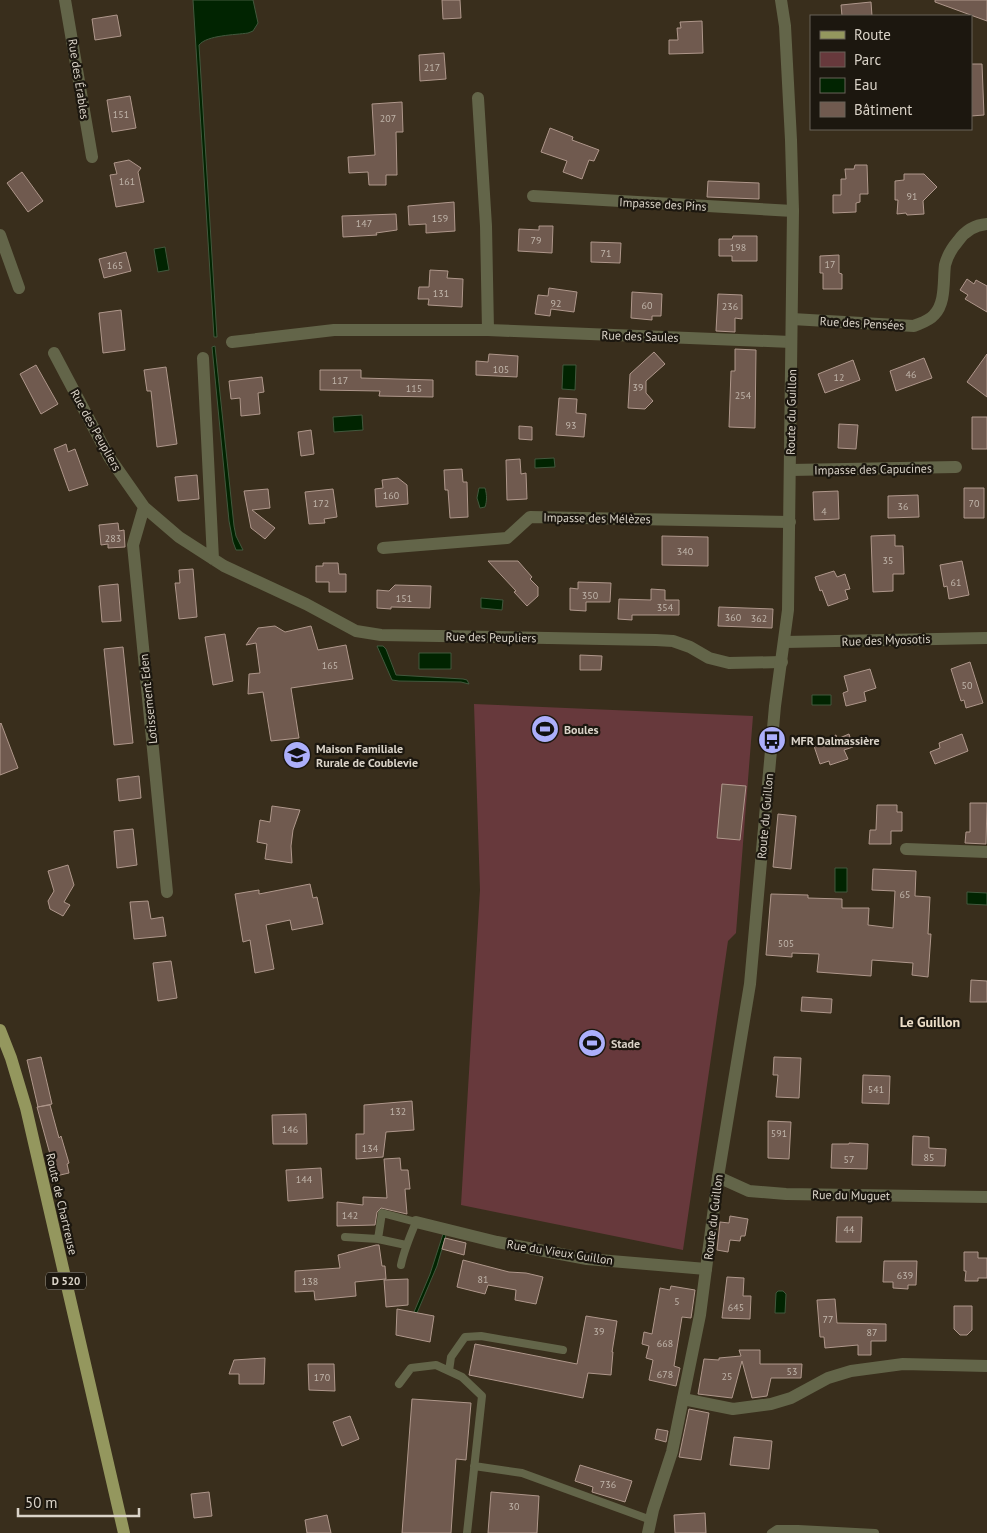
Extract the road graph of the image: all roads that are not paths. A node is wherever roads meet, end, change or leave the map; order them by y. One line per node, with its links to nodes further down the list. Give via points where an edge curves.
1 (65, 0): 4 (street, Rue des Érables)
2 (781, 0): 6 (street, Route du Guillon, via 788,72)
3 (478, 98): 11 (street)
4 (92, 158)
5 (533, 196): 6 (street, Impasse des Pins)
6 (793, 211): 10 (street, Route du Guillon)
7 (987, 224): 10 (street, Rue des Pensées, via 964,233 952,248 946,264 942,300 936,314 926,321 914,326)
8 (0, 235): 9 (street)
9 (20, 288)
10 (792, 319): 13 (street, Route du Guillon)
11 (488, 330): 12 (street, Rue des Saules, via 334,330); 13 (street, Rue des Saules)
12 (232, 342)
13 (792, 342): 17 (street, Route du Guillon)
14 (54, 353): 18 (street, Rue des Peupliers, via 109,458)
15 (203, 358): 21 (street)
16 (956, 467): 17 (street, Impasse des Capucines)
17 (790, 470): 19 (street, Route du Guillon)
18 (144, 507): 21 (street, Rue des Peupliers, via 179,537); 27 (street, Lotissement Eden, via 133,545)
19 (790, 522): 20 (street, Impasse des Mélèzes, via 530,517 507,538); 23 (street, Route du Guillon)
20 (382, 548)
21 (213, 559): 24 (street, Rue des Peupliers, via 356,631 381,635 673,641 709,658 729,663)
22 (987, 638): 23 (street, Rue des Myosotis)
23 (785, 642): 24 (street, Route du Guillon)
24 (782, 662): 29 (street, Route du Guillon, via 775,706 750,984)
25 (906, 849): 26 (street)
26 (987, 852)
27 (167, 892)
28 (0, 1030): 44 (main road, Route de Chartreuse / D 520, via 26,1108)
29 (718, 1177): 30 (street, Rue du Muguet, via 749,1190 786,1194); 36 (street, Route du Guillon)
30 (987, 1197)
31 (416, 1222): 33 (lane, via 382,1213); 34 (lane); 36 (street, Rue du Vieux Guillon, via 497,1242 588,1259)
32 (345, 1237): 33 (lane)
33 (378, 1238): 34 (lane)
34 (406, 1245): 35 (lane)
35 (401, 1265)
36 (706, 1269): 41 (street, Route du Guillon)
37 (563, 1350): 39 (lane, via 481,1336 465,1337 451,1357)
38 (987, 1366): 41 (street, via 903,1364 851,1370 791,1398 733,1409)
39 (449, 1371): 40 (lane, via 436,1365 411,1368); 42 (lane, via 462,1377 482,1396)
40 (399, 1384)
41 (684, 1399): 43 (street, Route du Guillon)
42 (474, 1466): 43 (lane, via 522,1473); 45 (lane)
43 (649, 1527)
44 (124, 1533)
45 (466, 1533)
46 (771, 1533): 47 (lane, via 777,1529 798,1529)
47 (875, 1533)

